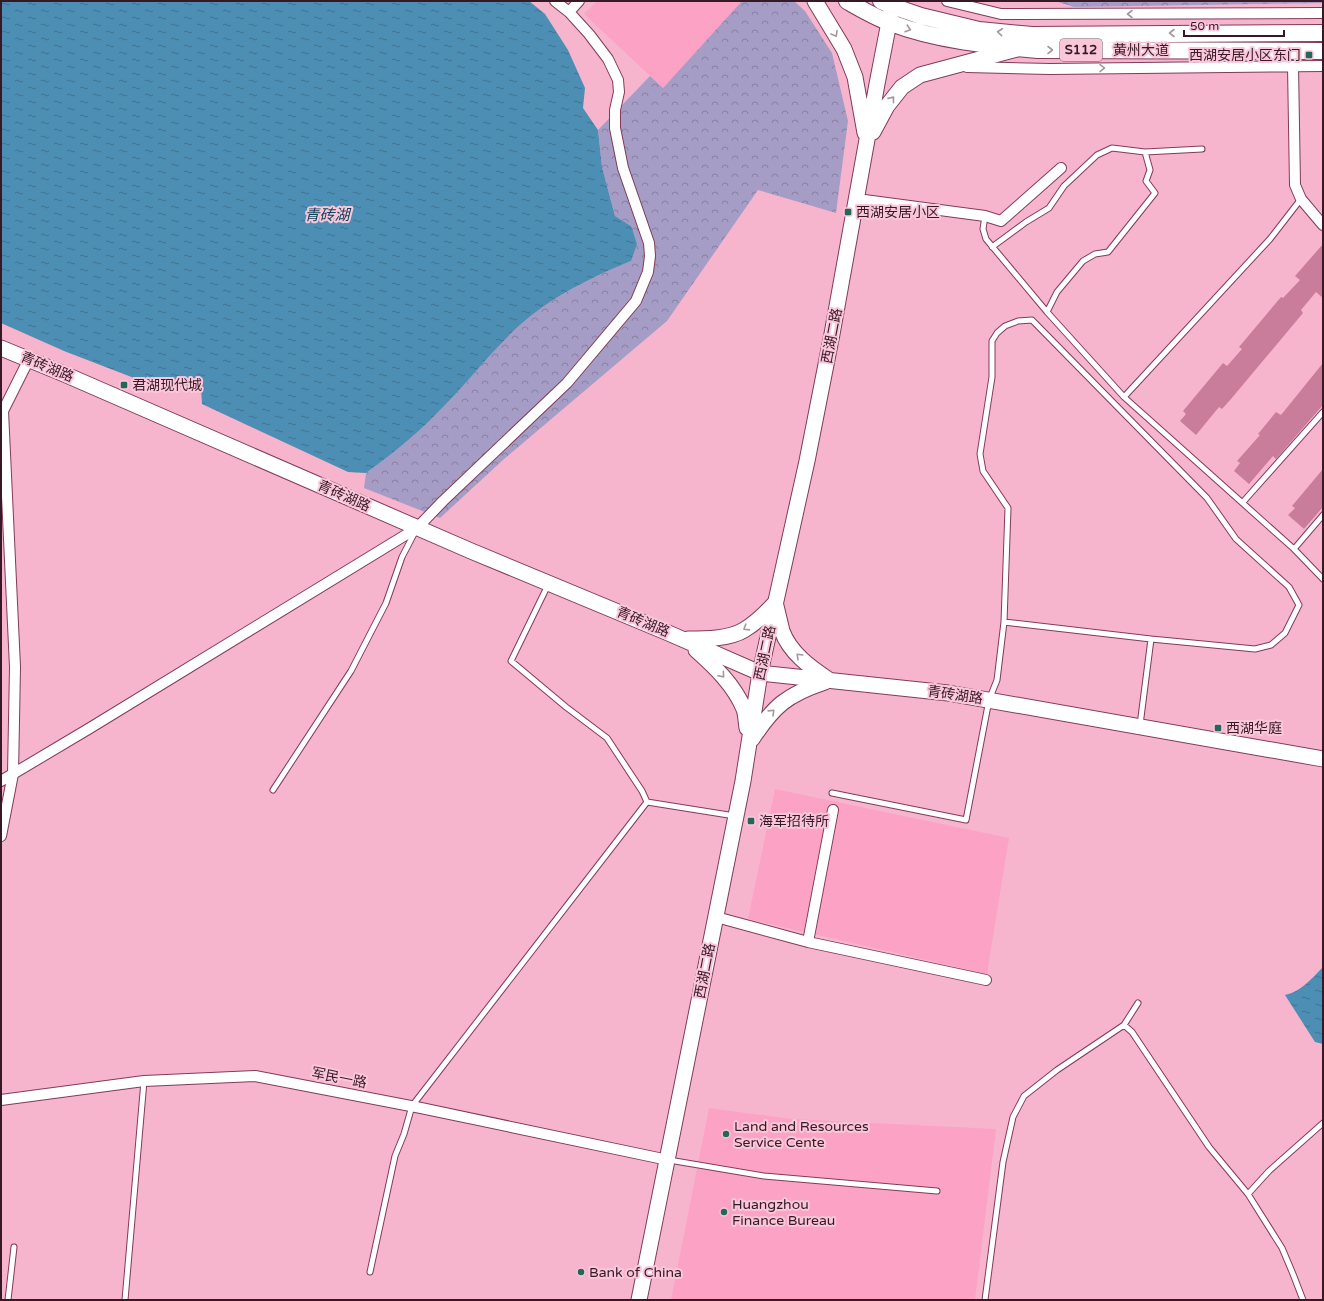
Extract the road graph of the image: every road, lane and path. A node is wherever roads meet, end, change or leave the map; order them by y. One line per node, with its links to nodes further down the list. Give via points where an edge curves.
1 (555, 1): 7 (street)
2 (579, 1): 7 (street)
3 (847, 1): 9 (main road, 黄州大道 / S112)
4 (946, 1): 8 (street, one-way to 4, via 1001,14)
5 (815, 2): 16 (main road, one-way to 16, via 844,49 855,78)
6 (887, 4): 9 (main road, 西湖二路); 10 (main road, 黄州大道 / S112, one-way to 6, via 1032,35 979,30 921,16)
7 (569, 12): 32 (street, via 608,59 618,80 615,128 624,168 648,243 648,272 636,301 567,383)
8 (1323, 13)
9 (890, 23): 11 (main road, 黄州大道 / S112, one-way to 11, via 966,42); 16 (main road, 西湖二路)
10 (1323, 33)
11 (1019, 49): 12 (main road, 黄州大道 / S112, one-way to 12); 13 (main road)
12 (1323, 51)
13 (951, 66): 14 (street, one-way to 14, via 1050,69); 16 (main road, one-way to 13, via 887,106 902,87 920,75)
14 (1293, 66): 15 (street); 21 (street, via 1294,171 1295,185)
15 (1323, 66)
16 (867, 146): 20 (main road, 西湖二路)
17 (1202, 149): 18 (lane)
18 (1145, 152): 24 (lane, via 1112,148 1097,155 1064,186 1049,208); 25 (lane, via 1150,170 1146,181 1155,193 1108,252 1095,254 1083,261 1057,292)
19 (1061, 168): 22 (street, via 1001,221)
20 (857, 198): 22 (street); 36 (main road, 西湖二路, via 807,461)
21 (1301, 199): 23 (street); 28 (lane, via 1270,239)
22 (985, 216): 24 (lane, via 983,228)
23 (1323, 225)
24 (992, 247): 25 (lane)
25 (1047, 312): 28 (lane)
26 (1, 348): 27 (main road, 青砖湖路)
27 (29, 359): 32 (main road, 青砖湖路); 46 (street, via 3,411 15,667)
28 (1124, 397): 30 (lane)
29 (1323, 412): 30 (lane)
30 (1243, 502): 33 (lane)
31 (1323, 515): 33 (lane)
32 (417, 528): 35 (main road, 青砖湖路); 46 (street); 48 (lane, via 402,557 386,603 351,671)
33 (1294, 549): 34 (lane)
34 (1323, 579)
35 (549, 583): 38 (main road, 青砖湖路); 50 (lane, via 511,661 606,738)
36 (776, 603): 38 (main road, one-way to 38, via 743,631 717,638); 40 (main road, 西湖二路); 41 (main road, one-way to 36, via 793,650 783,632)
37 (1004, 622): 39 (lane); 39 (lane, via 1008,508 983,471 980,454 992,377 992,342 1005,326 1018,321 1032,320 1207,498 1236,539 1289,587 1300,605 1285,634 1271,645 1255,649); 42 (lane, via 997,680)
38 (683, 639): 40 (main road, 青砖湖路); 44 (main road, one-way to 44, via 714,666 732,687 744,710)
39 (1151, 639): 43 (lane)
40 (760, 673): 41 (main road, 青砖湖路); 44 (main road, 西湖二路)
41 (830, 681): 42 (main road, 青砖湖路, via 948,693); 44 (main road, one-way to 41, via 766,718 784,700)
42 (989, 700): 43 (main road, 青砖湖路); 49 (lane, via 966,820)
43 (1140, 727): 45 (main road, 青砖湖路)
44 (749, 744): 52 (main road, 西湖二路)
45 (1323, 759)
46 (13, 774): 47 (street); 53 (street)
47 (1, 781)
48 (272, 790)
49 (832, 793)
50 (647, 802): 52 (lane); 61 (lane)
51 (833, 810): 55 (street)
52 (736, 816): 54 (main road, 西湖二路)
53 (1, 836)
54 (716, 917): 55 (street); 63 (main road, 西湖二路)
55 (808, 942): 56 (street)
56 (986, 980)
57 (1138, 1003): 58 (lane)
58 (1124, 1025): 65 (lane, via 1132,1032 1209,1147); 71 (lane, via 1057,1070 1024,1096 1013,1117 1003,1162)
59 (144, 1081): 60 (street, 军民一路); 61 (street, 军民一路, via 255,1076); 69 (lane)
60 (1, 1100)
61 (412, 1106): 63 (street, 军民一路); 67 (lane, via 395,1156)
62 (1323, 1123): 65 (lane, via 1269,1171)
63 (668, 1160): 64 (lane, via 764,1176); 70 (main road, 西湖二路)
64 (937, 1191)
65 (1248, 1194): 72 (lane, via 1282,1248)
66 (14, 1247): 68 (lane)
67 (370, 1272)
68 (8, 1300)
69 (124, 1300)
70 (639, 1300)
71 (985, 1300)
72 (1302, 1300)

